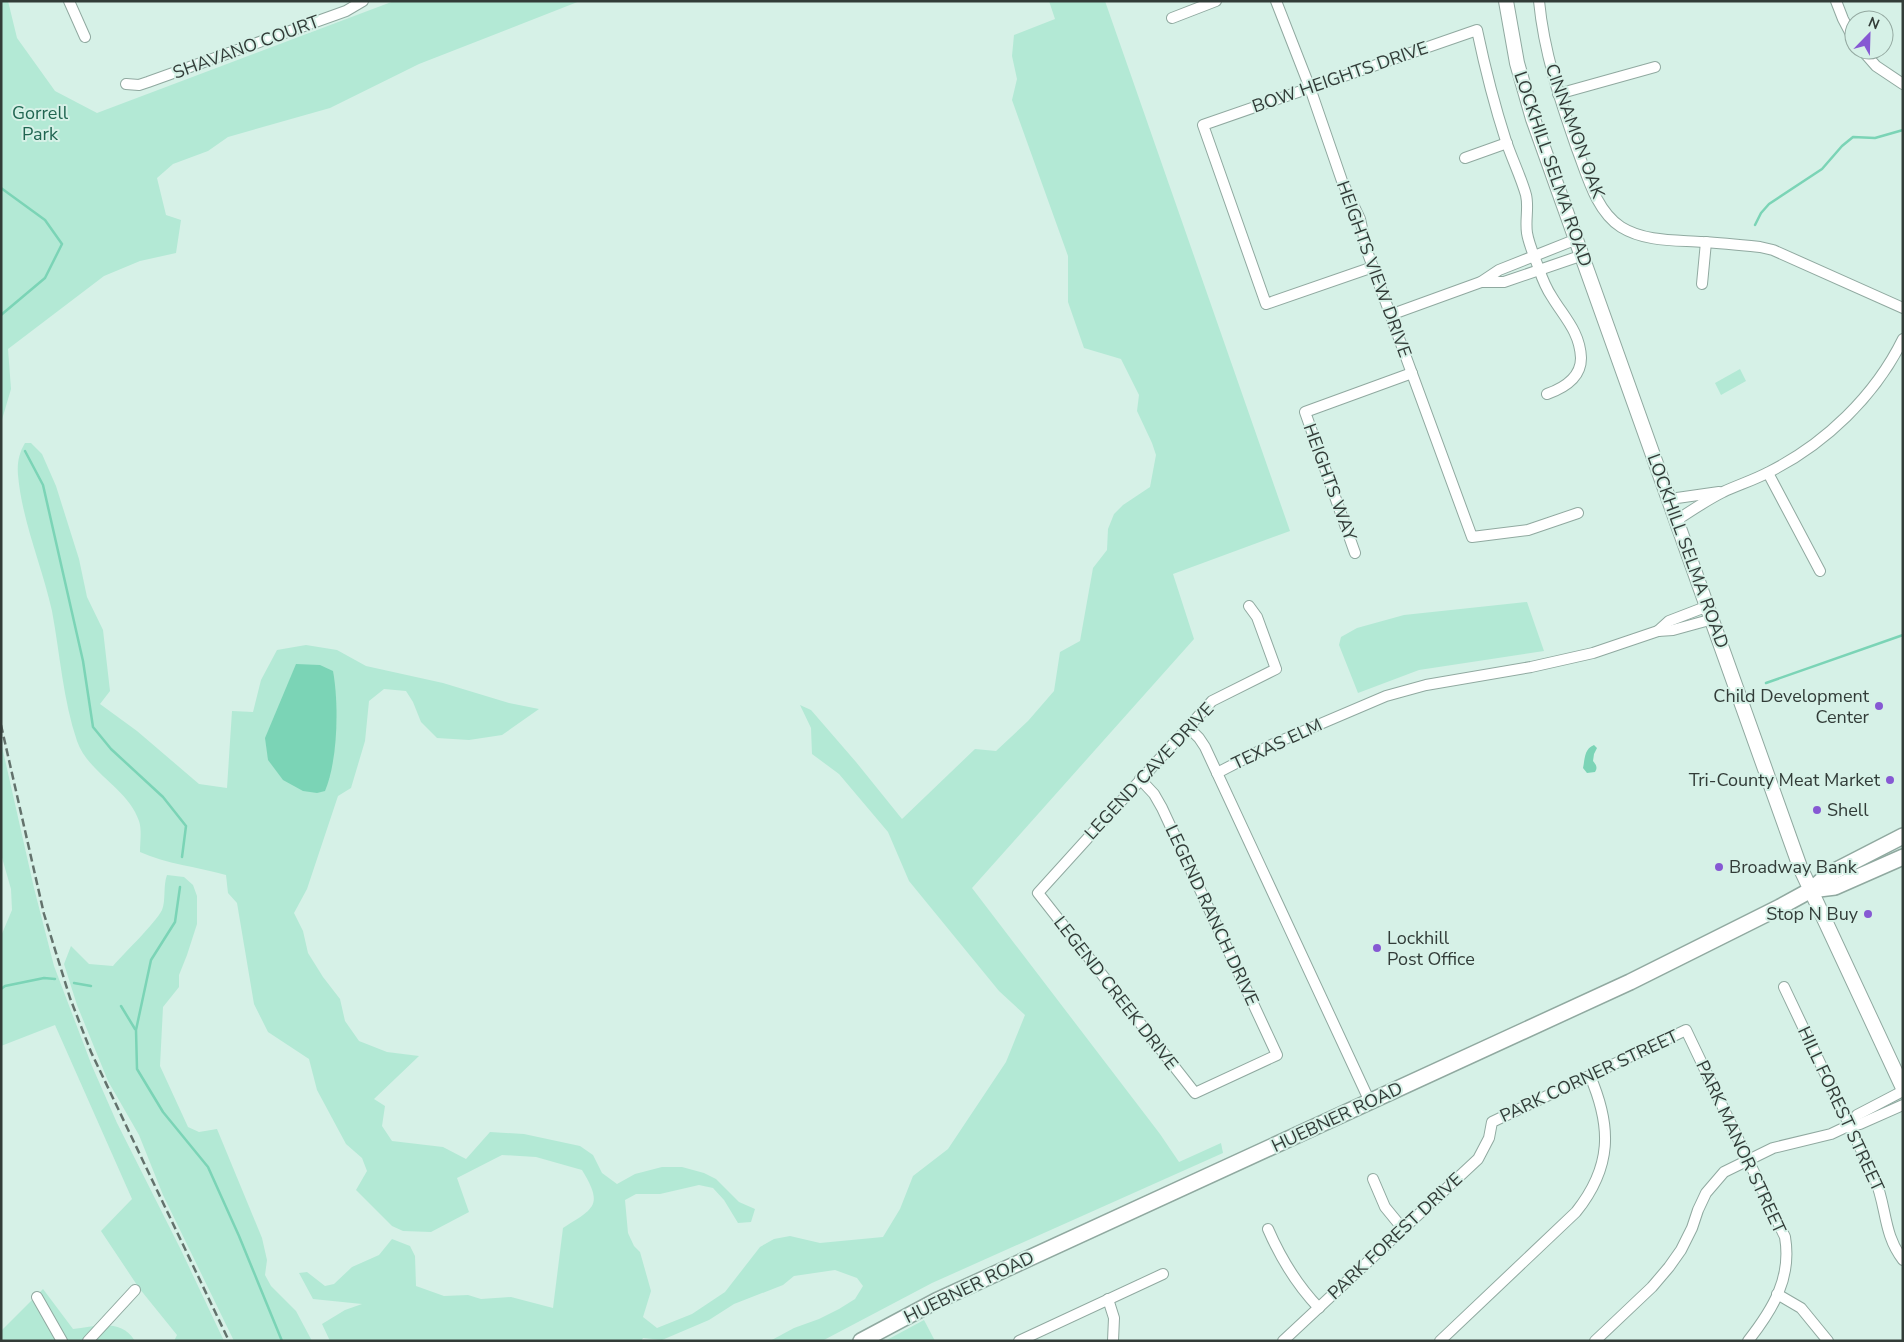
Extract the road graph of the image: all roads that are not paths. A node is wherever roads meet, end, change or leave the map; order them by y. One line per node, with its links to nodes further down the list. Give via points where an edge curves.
1 (69, 1): 10 (street)
2 (363, 1): 13 (street, SHAVANO COURT, via 346,11 148,82)
3 (1216, 1): 8 (street)
4 (1276, 1): 15 (street, HEIGHTS VIEW DRIVE)
5 (1506, 1): 19 (main road, LOCKHILL SELMA ROAD, via 1517,63 1533,119)
6 (1539, 1): 16 (street, CINNAMON OAK, via 1542,29)
7 (1836, 1): 9 (street)
8 (1172, 18)
9 (1844, 21)
10 (85, 37)
11 (1871, 60): 14 (street)
12 (1655, 67): 16 (street)
13 (126, 84)
14 (1903, 84)
15 (1310, 88): 17 (street, BOW HEIGHTS DRIVE, via 1477,30); 23 (street, HEIGHTS VIEW DRIVE, via 1342,181 1360,219); 23 (street, BOW HEIGHTS DRIVE, via 1203,125 1266,304)
16 (1558, 94): 20 (street, CINNAMON OAK, via 1589,181 1610,218 1636,234)
17 (1506, 143): 18 (street); 22 (street, via 1526,195 1527,233)
18 (1465, 158)
19 (1577, 239): 21 (main road, LOCKHILL SELMA ROAD); 22 (street)
20 (1706, 242): 26 (street); 27 (street, CINNAMON OAK, via 1773,250)
21 (1583, 255): 24 (street); 34 (main road, LOCKHILL SELMA ROAD)
22 (1534, 256): 24 (street); 25 (street, via 1499,270)
23 (1373, 267): 28 (street, HEIGHTS VIEW DRIVE)
24 (1539, 270): 25 (street, via 1504,282); 31 (street, via 1575,332 1581,359 1572,380)
25 (1481, 282): 28 (street)
26 (1702, 284)
27 (1903, 308)
28 (1390, 315): 30 (street, HEIGHTS VIEW DRIVE)
29 (1903, 338): 32 (street, via 1880,377 1849,413 1814,445)
30 (1412, 373): 35 (street, HEIGHTS VIEW DRIVE, via 1472,537 1528,530); 37 (street, HEIGHTS WAY, via 1304,412)
31 (1547, 394)
32 (1768, 473): 33 (street); 38 (street)
33 (1724, 492): 34 (street); 36 (street)
34 (1670, 499): 36 (main road, LOCKHILL SELMA ROAD)
35 (1578, 514)
36 (1677, 520): 40 (main road, LOCKHILL SELMA ROAD)
37 (1356, 553)
38 (1820, 570)
39 (1249, 606): 41 (street, LEGEND CAVE DRIVE, via 1257,617 1276,669 1216,698)
40 (1711, 612): 42 (street, TEXAS ELM, via 1673,630 1658,631 1593,653 1531,668 1426,685 1386,696); 46 (main road, LOCKHILL SELMA ROAD, via 1800,867)
41 (1188, 727): 42 (street, via 1199,738); 43 (street, LEGEND CAVE DRIVE)
42 (1216, 773): 53 (street, TEXAS ELM)
43 (1140, 779): 47 (street, LEGEND CAVE DRIVE); 52 (street, LEGEND RANCH DRIVE, via 1162,808 1277,1056)
44 (1903, 836): 46 (main road, HUEBNER ROAD, via 1829,874)
45 (1903, 857): 46 (main road, HUEBNER ROAD, via 1835,887)
46 (1811, 890): 51 (main road, LOCKHILL SELMA ROAD); 53 (main road, HUEBNER ROAD, via 1630,982)
47 (1038, 893): 52 (street, LEGEND CREEK DRIVE)
48 (1784, 987): 56 (street, HILL FOREST STREET)
49 (1686, 1030): 50 (street, PARK CORNER STREET); 57 (street, PARK MANOR STREET)
50 (1590, 1076): 55 (street, PARK CORNER STREET); 74 (street, via 1601,1104 1606,1134 1600,1170 1590,1193 1576,1212)
51 (1903, 1090): 56 (street, via 1857,1115)
52 (1195, 1093)
53 (1370, 1102): 70 (main road, HUEBNER ROAD, via 936,1301)
54 (1903, 1105): 56 (street, via 1860,1124)
55 (1492, 1122): 60 (street, PARK FOREST DRIVE, via 1489,1138 1478,1159)
56 (1850, 1125): 57 (street, via 1818,1138 1773,1148); 61 (street, HILL FOREST STREET, via 1882,1195 1888,1232)
57 (1748, 1160): 64 (street, PARK MANOR STREET, via 1784,1237 1787,1267); 75 (street, via 1724,1172 1712,1185 1681,1250 1669,1267)
58 (1373, 1178): 60 (street, via 1385,1207)
59 (1268, 1229): 67 (street, via 1289,1272)
60 (1403, 1229): 67 (street, PARK FOREST DRIVE)
61 (1903, 1260)
62 (1163, 1274): 66 (street)
63 (135, 1290): 69 (street)
64 (1777, 1294): 76 (street, PARK MANOR STREET); 77 (street, via 1802,1308)
65 (37, 1296): 68 (street)
66 (1108, 1299): 71 (street); 72 (street, via 1114,1318)
67 (1319, 1308): 73 (street, PARK FOREST DRIVE)
68 (62, 1341)
69 (88, 1341)
70 (861, 1341)
71 (1019, 1341)
72 (1113, 1341)
73 (1283, 1341)
74 (1440, 1341)
75 (1595, 1341)
76 (1748, 1341)
77 (1828, 1341)

